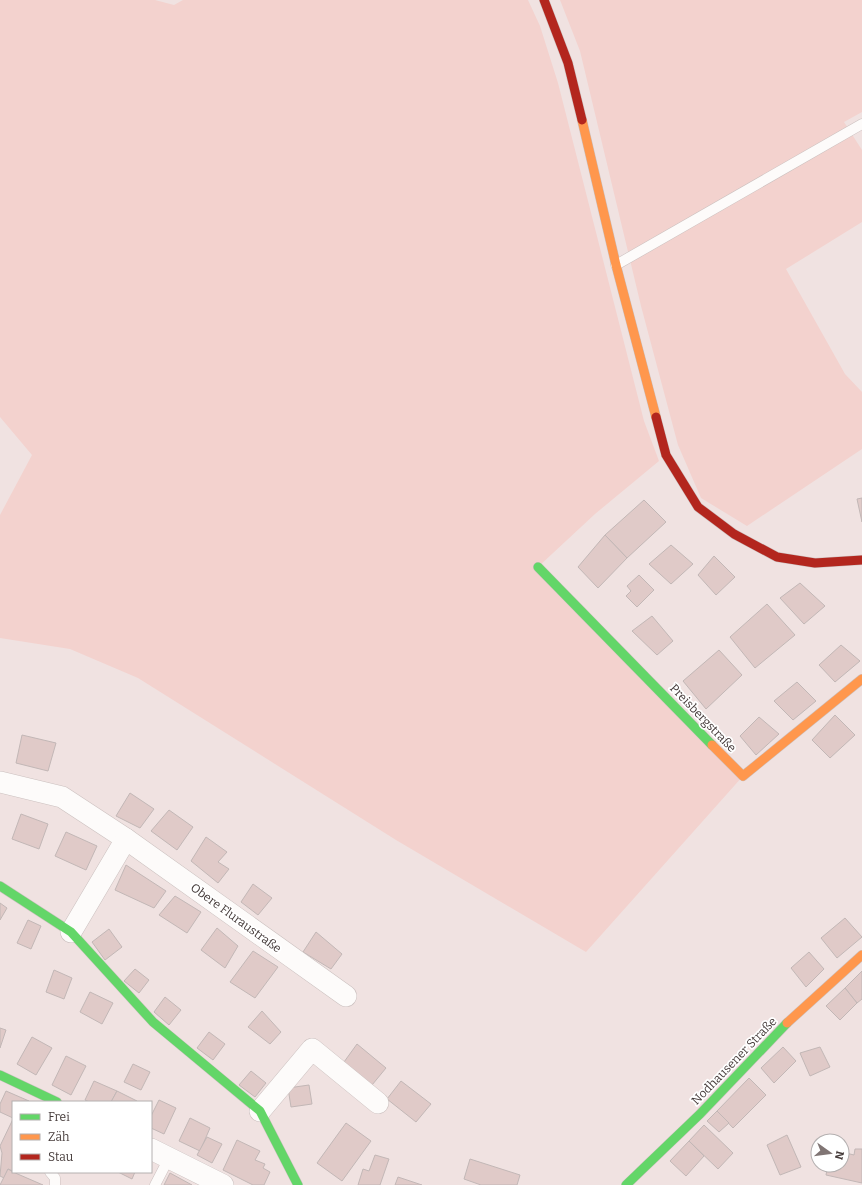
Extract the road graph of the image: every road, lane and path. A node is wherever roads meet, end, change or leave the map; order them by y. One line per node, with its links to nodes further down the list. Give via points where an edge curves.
1 (544, 0): 3 (street, via 568,63)
2 (862, 124): 3 (lane)
3 (616, 265): 4 (street, via 666,455 698,507 734,534 778,557 815,563)
4 (862, 560)
5 (538, 567): 6 (street, Preisbergstraße, via 743,776)
6 (862, 679)
7 (0, 782): 8 (street, Obere Fluraustraße, via 62,797)
8 (126, 839): 10 (street); 12 (street, Obere Fluraustraße)
9 (0, 886): 10 (street)
10 (71, 932): 16 (street, via 153,1022)
11 (862, 955): 23 (street, Nodhausener Straße, via 772,1037 700,1114)
12 (346, 996)
13 (0, 1075): 14 (street)
14 (55, 1101)
15 (378, 1103): 16 (street, via 312,1049)
16 (260, 1111): 22 (street)
17 (160, 1154): 20 (lane); 21 (street)
18 (51, 1173): 19 (lane, via 55,1178)
19 (55, 1185)
20 (155, 1185)
21 (223, 1185)
22 (298, 1185)
23 (626, 1185)

